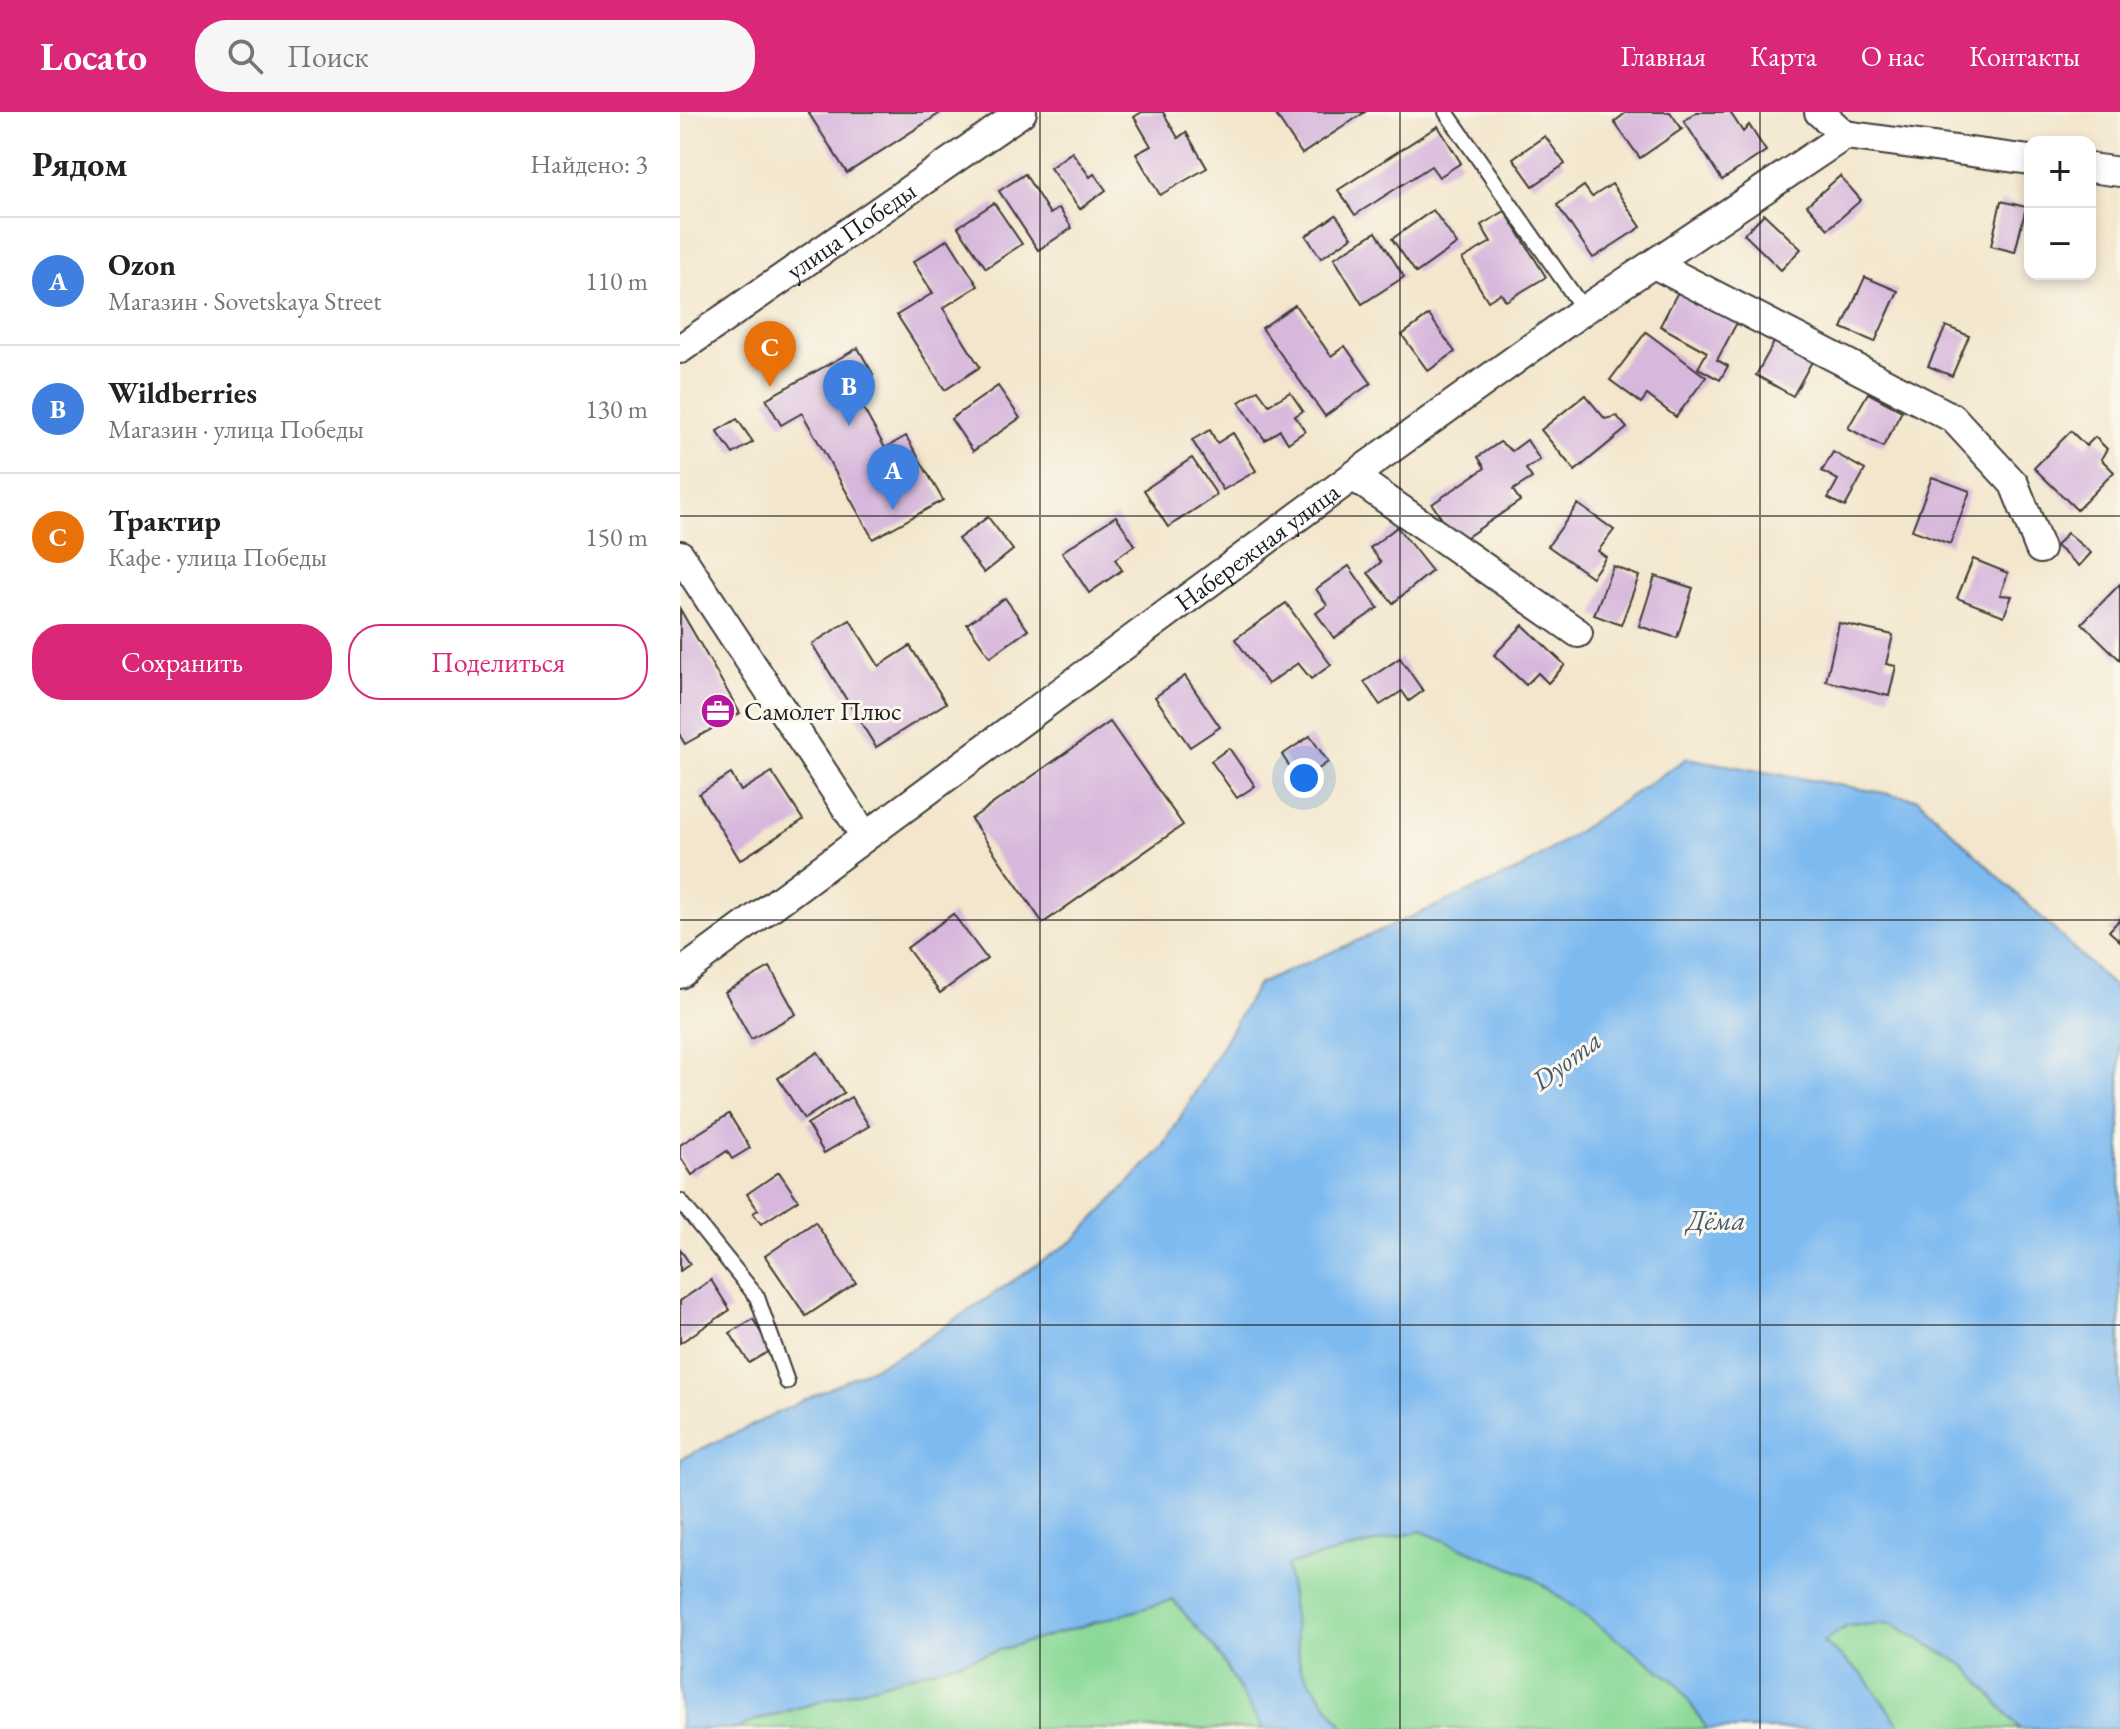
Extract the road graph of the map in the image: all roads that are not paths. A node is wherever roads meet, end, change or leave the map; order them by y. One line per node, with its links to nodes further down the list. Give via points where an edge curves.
1 (1022, 112): 10 (street, улица Победы)
2 (1446, 112): 9 (lane)
3 (1819, 112): 4 (street)
4 (1845, 135): 5 (street); 8 (street, Набережная улица)
5 (2024, 159)
6 (2096, 169): 7 (street)
7 (2120, 172)
8 (1654, 264): 9 (street, Набережная улица); 12 (street, via 1953,418 2014,484)
9 (1584, 310): 11 (street, Набережная улица)
10 (680, 349)
11 (1353, 476): 14 (street); 15 (street, Набережная улица)
12 (2040, 549)
13 (680, 555): 15 (street)
14 (1578, 633)
15 (865, 836): 16 (street, Набережная улица)
16 (680, 974)
17 (680, 1201): 18 (lane, via 757,1297)
18 (787, 1382)

